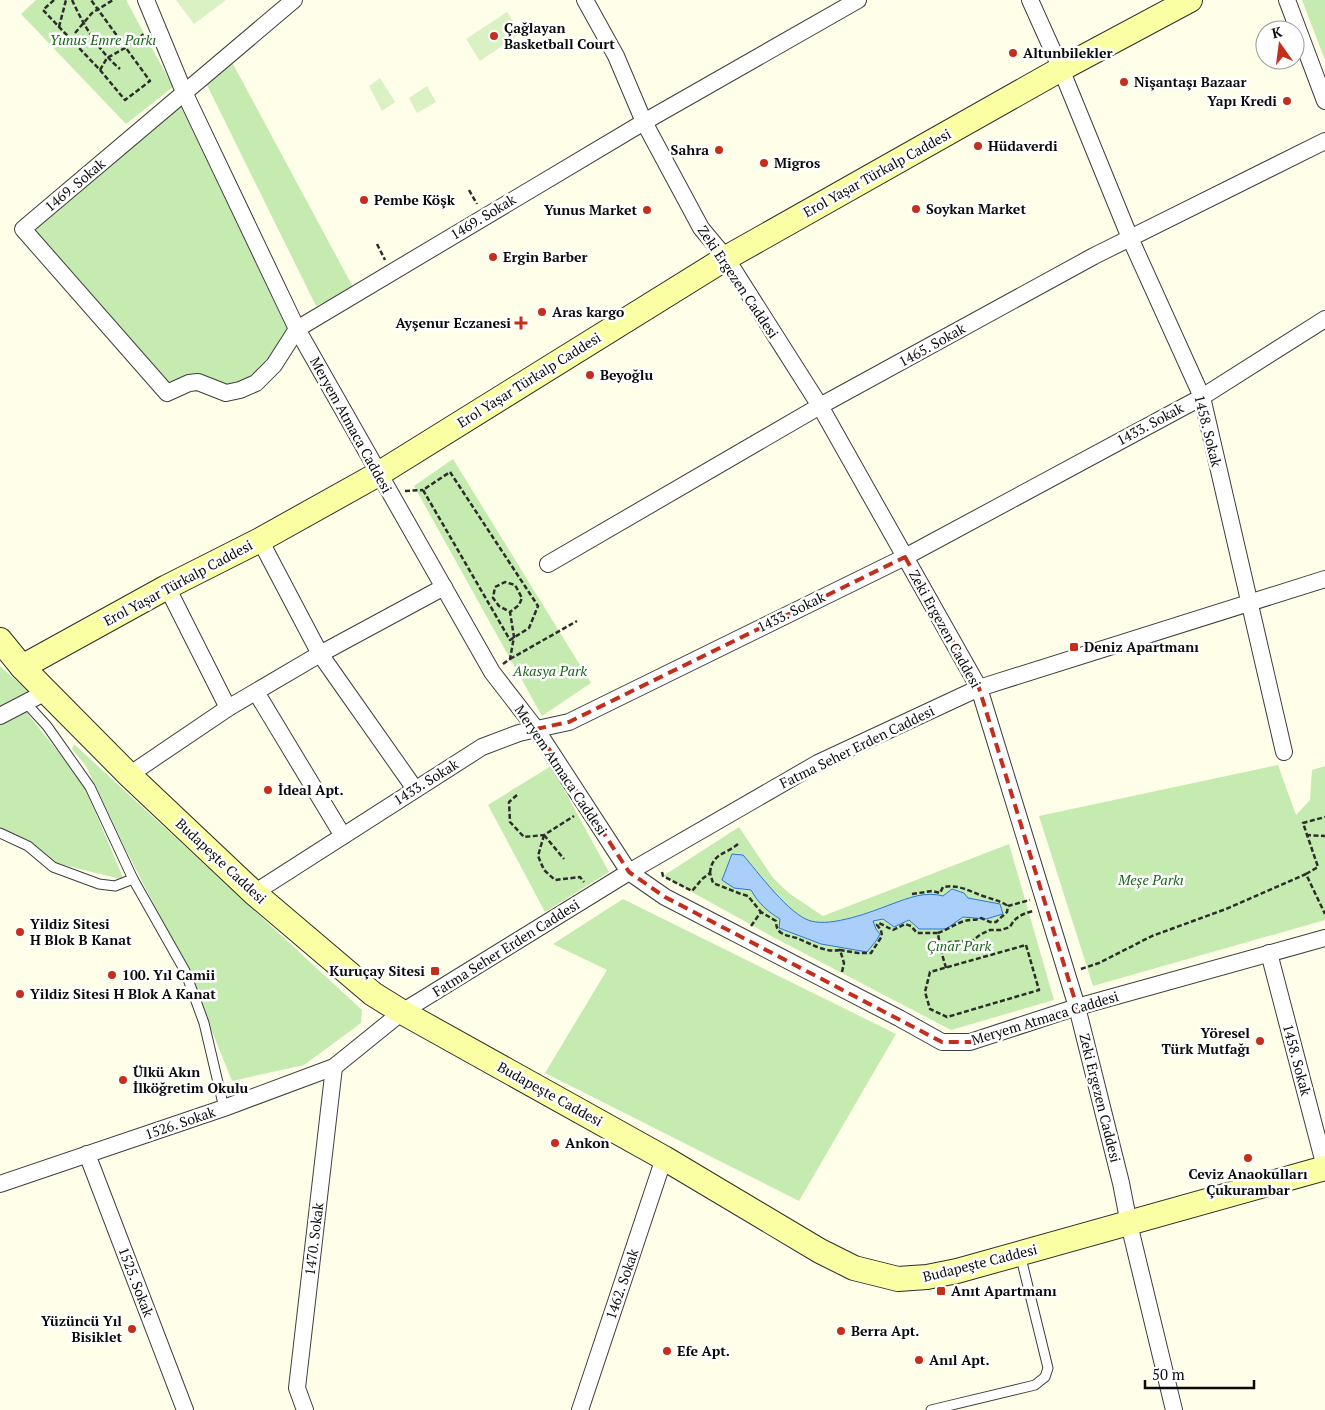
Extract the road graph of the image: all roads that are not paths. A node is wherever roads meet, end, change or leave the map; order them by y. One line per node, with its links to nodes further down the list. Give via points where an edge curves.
1 (146, 0): 9 (street, Meryem Atmaca Caddesi)
2 (294, 0): 9 (street, 1469. Sokak)
3 (585, 0): 11 (street, Zeki Ergezen Caddesi, via 616,56)
4 (858, 0): 11 (street, 1469. Sokak)
5 (1030, 0): 8 (street, 1458. Sokak)
6 (1190, 0): 8 (street, Erol Yaşar Türkalp Caddesi)
7 (1287, 0): 10 (street)
8 (1061, 69): 13 (street, 1458. Sokak); 14 (street, Erol Yaşar Türkalp Caddesi)
9 (184, 92): 16 (street, Meryem Atmaca Caddesi); 16 (street, 1469. Sokak, via 24,229 167,393 198,382 226,393 256,384 274,365)
10 (1325, 101)
11 (644, 122): 14 (street, Zeki Ergezen Caddesi, via 701,228); 16 (street, 1469. Sokak)
12 (1325, 141): 13 (street, 1465. Sokak)
13 (1130, 238): 17 (street, 1458. Sokak); 18 (street, 1465. Sokak)
14 (726, 258): 18 (street, Zeki Ergezen Caddesi); 19 (street, Erol Yaşar Türkalp Caddesi)
15 (1325, 319): 17 (street, 1433. Sokak)
16 (297, 330): 19 (street, Meryem Atmaca Caddesi)
17 (1202, 396): 21 (street, 1433. Sokak); 26 (street, 1458. Sokak)
18 (820, 406): 21 (street, Zeki Ergezen Caddesi); 22 (street, 1465. Sokak)
19 (380, 473): 20 (street, Erol Yaşar Türkalp Caddesi); 25 (street, Meryem Atmaca Caddesi)
20 (260, 540): 24 (street, Erol Yaşar Türkalp Caddesi); 28 (street)
21 (905, 557): 30 (street, Zeki Ergezen Caddesi); 35 (street, 1433. Sokak, via 569,722)
22 (548, 564)
23 (1325, 579): 26 (street, Fatma Seher Erden Caddesi)
24 (167, 586): 29 (street, Erol Yaşar Türkalp Caddesi); 33 (street)
25 (444, 588): 28 (street); 35 (street, Meryem Atmaca Caddesi, via 492,672)
26 (1249, 603): 30 (street, Fatma Seher Erden Caddesi); 36 (street, 1458. Sokak)
27 (0, 640): 29 (street, Budapeşte Caddesi)
28 (320, 654): 31 (street); 38 (street)
29 (22, 667): 32 (street, Budapeşte Caddesi)
30 (980, 688): 41 (street, Fatma Seher Erden Caddesi, via 818,763); 46 (street, Zeki Ergezen Caddesi)
31 (256, 692): 33 (street); 40 (street)
32 (36, 697): 34 (street); 37 (street, Budapeşte Caddesi); 42 (lane, via 47,726 90,788)
33 (228, 708): 37 (street)
34 (0, 716)
35 (536, 729): 38 (street, 1433. Sokak, via 482,747); 41 (street, Meryem Atmaca Caddesi)
36 (1284, 752)
37 (129, 775): 43 (street, Budapeşte Caddesi)
38 (415, 789): 40 (street, 1433. Sokak)
39 (0, 833): 42 (lane, via 28,846 53,867 99,884 115,886)
40 (343, 836): 43 (street, 1433. Sokak)
41 (629, 872): 46 (street, Meryem Atmaca Caddesi, via 665,897 942,1042 970,1042); 47 (street, Fatma Seher Erden Caddesi)
42 (132, 879): 49 (lane, via 192,987)
43 (254, 893): 47 (street, Budapeşte Caddesi, via 373,994)
44 (1325, 938): 45 (street, Meryem Atmaca Caddesi)
45 (1269, 953): 46 (street, Meryem Atmaca Caddesi); 52 (street, 1458. Sokak)
46 (1077, 1007): 54 (street, Zeki Ergezen Caddesi)
47 (402, 1012): 48 (street, 1526. Sokak); 51 (street, Budapeşte Caddesi)
48 (334, 1067): 49 (street, 1526. Sokak); 57 (street, 1470. Sokak, via 297,1388)
49 (224, 1108): 50 (street, 1526. Sokak)
50 (87, 1154): 53 (street, 1526. Sokak); 56 (street, 1525. Sokak)
51 (664, 1158): 55 (street, Budapeşte Caddesi, via 820,1251 854,1268 898,1280 927,1278); 58 (street, 1462. Sokak)
52 (1325, 1168): 54 (street, Budapeşte Caddesi)
53 (0, 1184)
54 (1129, 1224): 55 (street, Budapeşte Caddesi); 60 (street, Zeki Ergezen Caddesi)
55 (1020, 1254): 59 (lane, via 1048,1368 1045,1377 1035,1385)
56 (185, 1410)
57 (305, 1410)
58 (580, 1410)
59 (931, 1410)
60 (1174, 1410)

